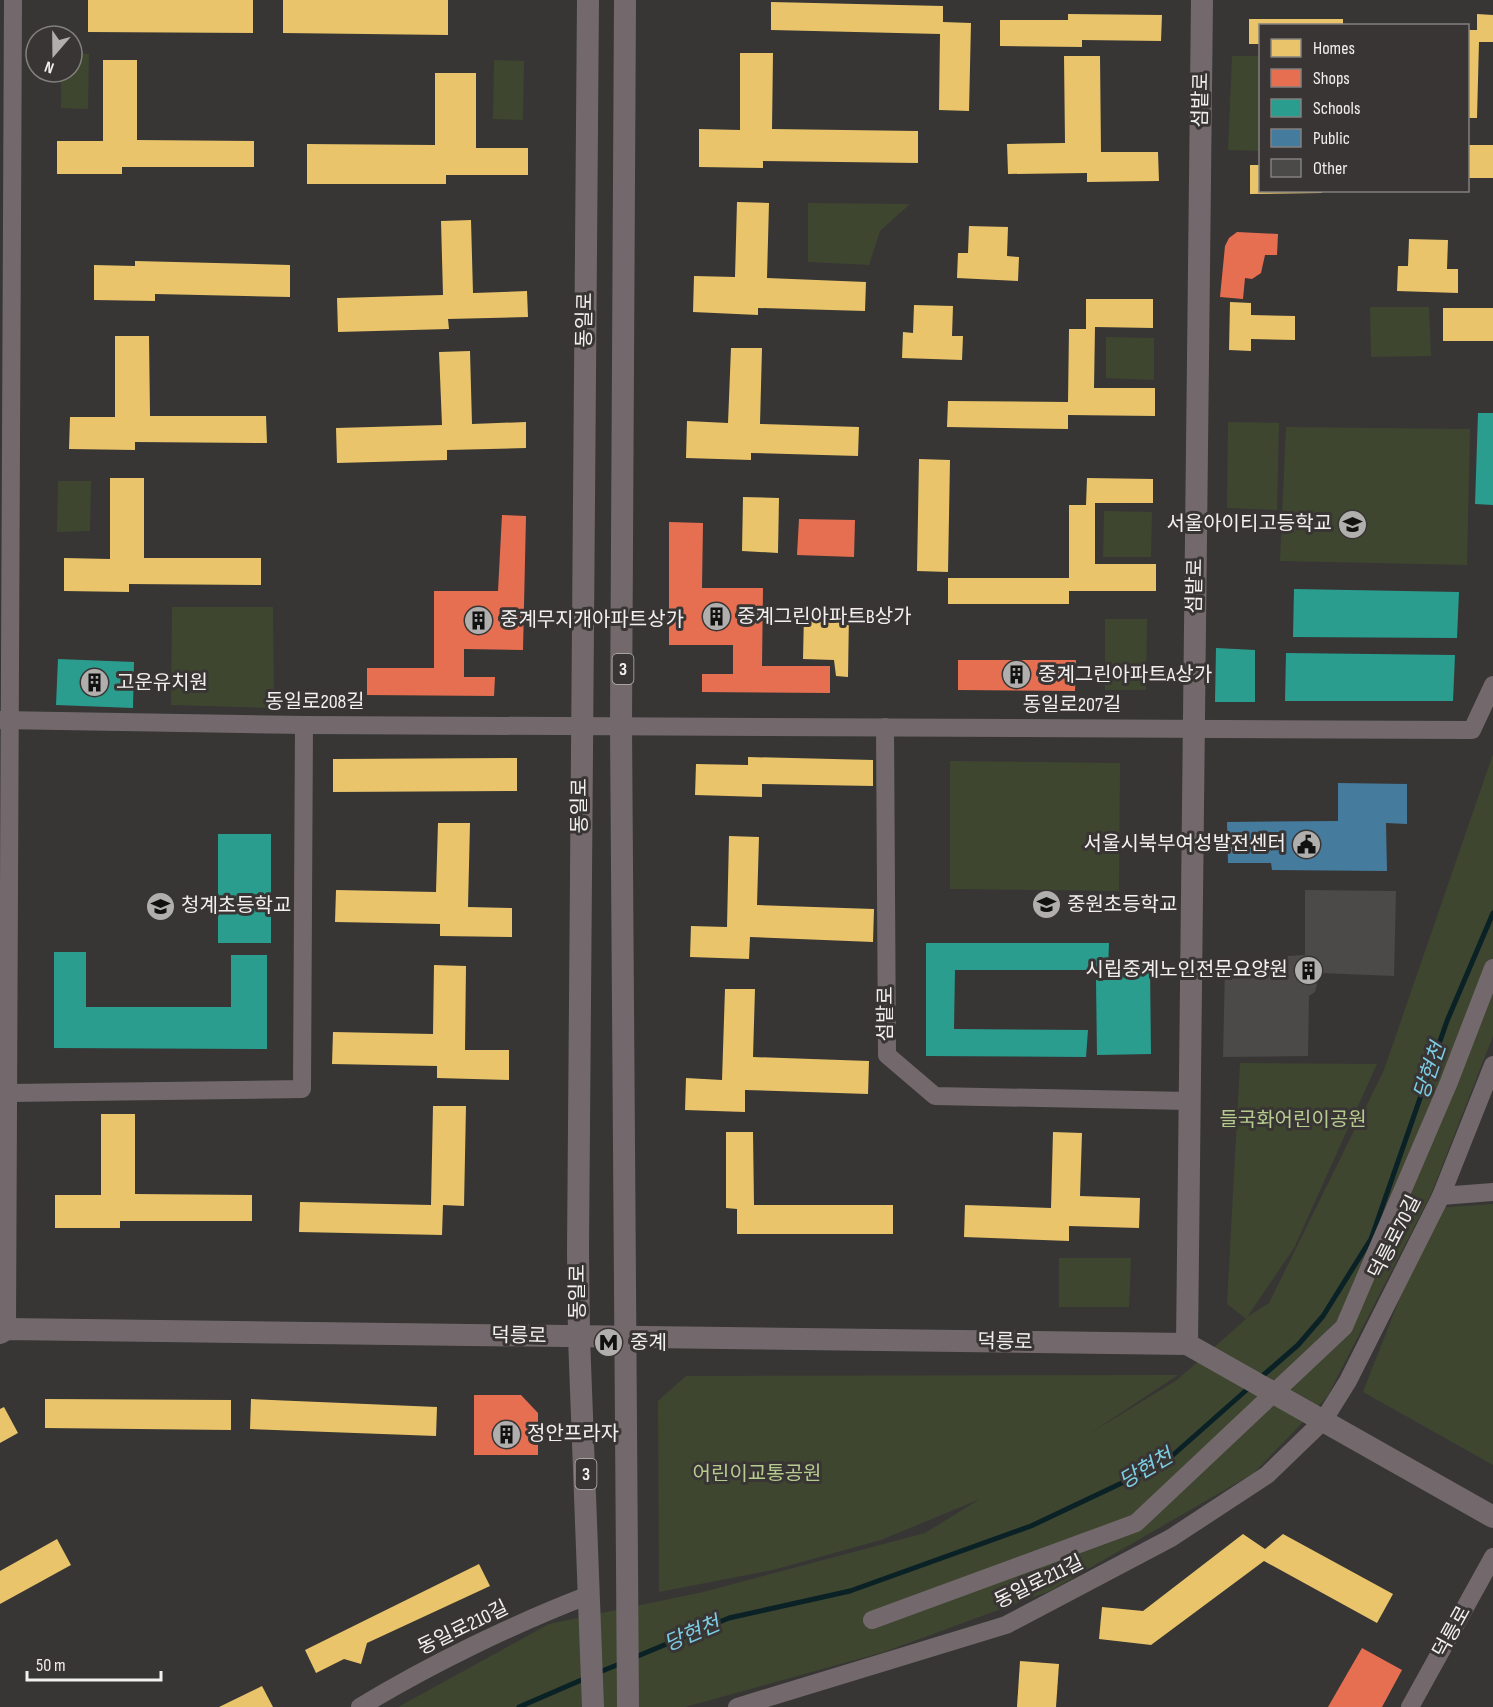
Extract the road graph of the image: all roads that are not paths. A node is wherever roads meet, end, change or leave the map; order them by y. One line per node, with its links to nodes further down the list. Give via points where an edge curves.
1 (14, 0): 6 (street)
2 (588, 0): 8 (main road, 동일로 / 3)
3 (625, 0): 9 (main road, 동일로 / 3)
4 (1202, 0): 11 (main road, 섬밭로)
5 (1493, 685): 11 (street, 동일로207길, via 1472,730)
6 (5, 720): 7 (street, 동일로208길); 14 (street)
7 (304, 724): 8 (street, 동일로208길); 14 (street, via 302,1089)
8 (580, 725): 9 (street, 동일로208길); 19 (main road, 동일로 / 3)
9 (621, 725): 10 (street, 동일로207길); 20 (main road, 동일로 / 3)
10 (885, 727): 11 (street, 동일로207길); 15 (street, 섬밭로, via 886,1055 935,1096)
11 (1194, 729): 15 (main road, 섬밭로)
12 (1493, 968): 26 (street, via 1449,1082 1344,1327 1136,1523)
13 (1493, 1065): 17 (street, 덕릉로70길)
14 (9, 1093): 18 (street)
15 (1190, 1101): 21 (main road, 섬밭로)
16 (1493, 1192): 17 (street)
17 (1441, 1196): 22 (street, 덕릉로70길, via 1348,1381)
18 (3, 1331): 19 (main road, 덕릉로)
19 (579, 1337): 20 (main road, 덕릉로); 25 (main road, 동일로 / 3)
20 (626, 1338): 21 (main road, 덕릉로); 29 (main road, 동일로 / 3)
21 (1187, 1344): 22 (main road, 덕릉로)
22 (1323, 1420): 23 (main road); 30 (street, 동일로211길, via 1267,1475 1181,1532 1006,1625)
23 (1493, 1517)
24 (1493, 1557): 31 (street, 덕릉로)
25 (589, 1603): 27 (street, 동일로210길, via 555,1608 424,1671); 28 (main road, 3)
26 (872, 1620)
27 (360, 1707)
28 (593, 1707)
29 (628, 1707)
30 (737, 1707)
31 (1410, 1707)

